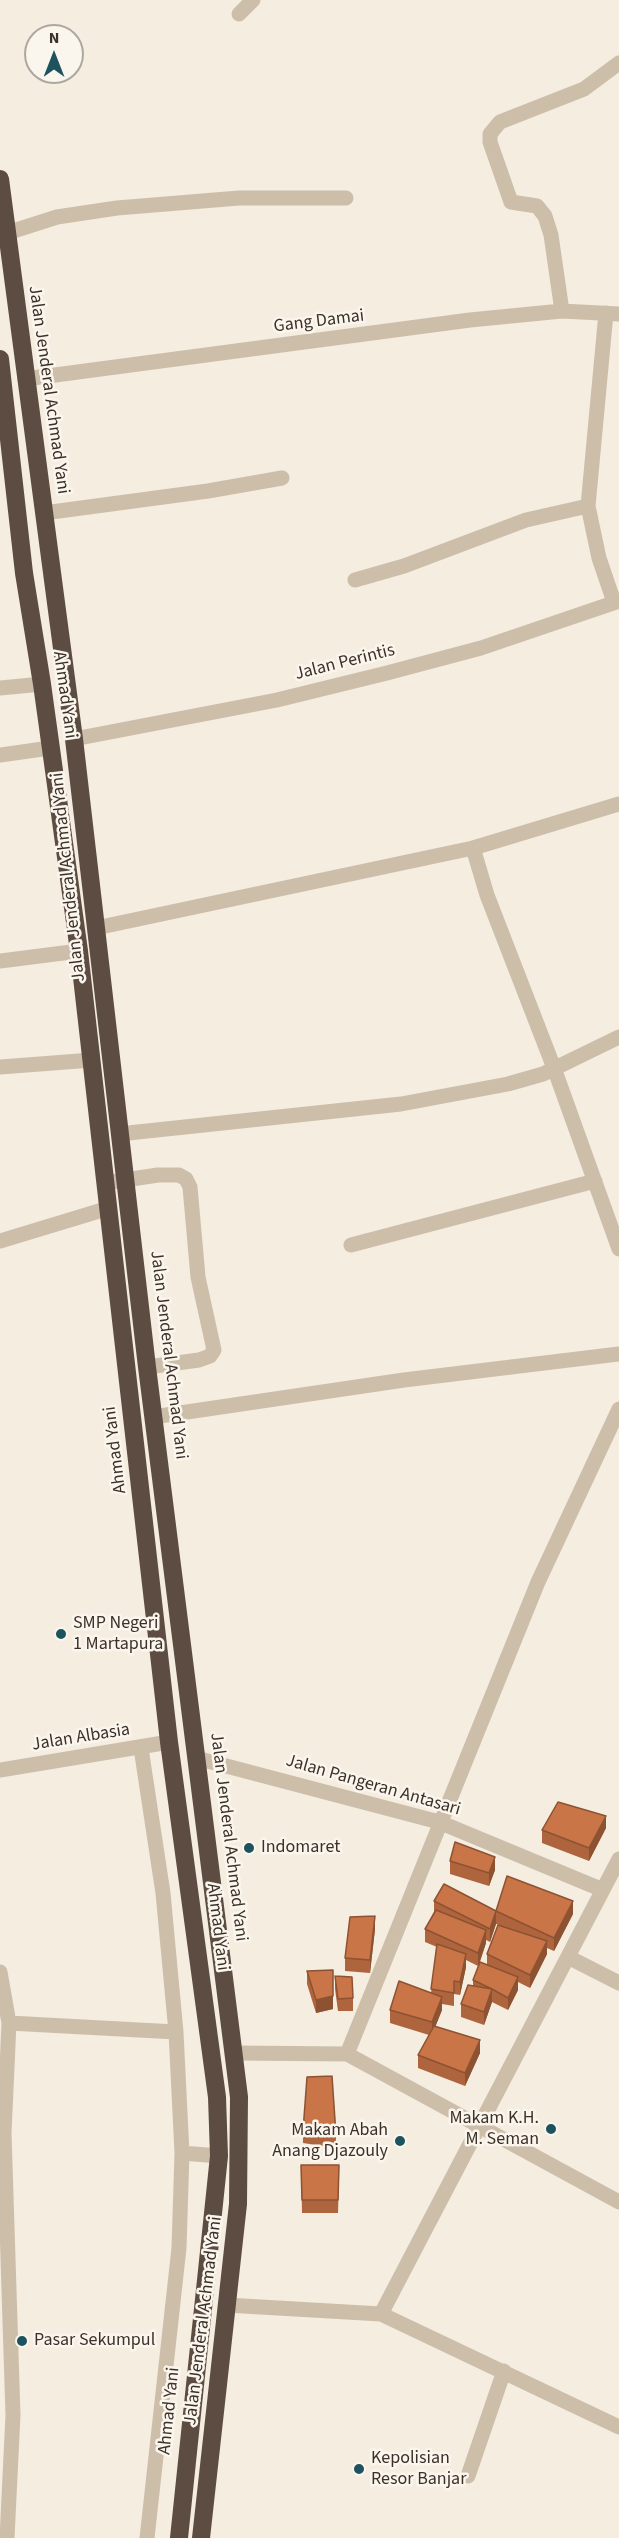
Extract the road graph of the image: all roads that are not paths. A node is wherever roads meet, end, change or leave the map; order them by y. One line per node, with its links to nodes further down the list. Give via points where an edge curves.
1 (253, 0): 2 (street)
2 (239, 14)
3 (619, 63): 7 (street, via 584,89 500,122 490,134 511,202 537,206 545,216)
4 (0, 178): 6 (highway, Jalan Jenderal Achmad Yani)
5 (346, 198): 6 (street, via 239,198 117,208 57,217)
6 (7, 233): 10 (highway, Jalan Jenderal Achmad Yani)
7 (561, 311): 8 (street, Gang Damai); 10 (street, Gang Damai)
8 (613, 313): 12 (street)
9 (0, 366): 17 (highway, Ahmad Yani)
10 (25, 379): 13 (highway, Jalan Jenderal Achmad Yani)
11 (282, 478): 13 (street)
12 (588, 506): 14 (street, via 526,520 404,566); 15 (street, via 599,558)
13 (44, 513): 16 (highway, Jalan Jenderal Achmad Yani)
14 (355, 580)
15 (617, 601): 22 (street, Jalan Perintis, via 481,648 376,676 277,700)
16 (56, 605): 17 (highway); 18 (highway, Jalan Jenderal Achmad Yani)
17 (31, 610): 19 (highway, Ahmad Yani)
18 (62, 648): 19 (highway); 22 (highway, Jalan Jenderal Achmad Yani)
19 (38, 652): 20 (highway, Ahmad Yani)
20 (42, 684): 21 (street); 23 (highway, Ahmad Yani)
21 (0, 688)
22 (74, 739): 27 (highway, Jalan Jenderal Achmad Yani)
23 (50, 748): 24 (street); 28 (highway, Ahmad Yani)
24 (0, 754)
25 (619, 804): 26 (street)
26 (473, 848): 27 (street); 33 (street, via 487,895)
27 (96, 928): 34 (highway, Jalan Jenderal Achmad Yani)
28 (79, 951): 29 (street); 31 (highway, Ahmad Yani)
29 (0, 961)
30 (619, 1037): 33 (street)
31 (92, 1059): 32 (street); 37 (highway, Ahmad Yani)
32 (0, 1066)
33 (554, 1068): 34 (street, via 508,1084 401,1104); 36 (street)
34 (119, 1134): 35 (highway, Jalan Jenderal Achmad Yani)
35 (125, 1179): 37 (street); 43 (highway, Jalan Jenderal Achmad Yani); 43 (street, via 179,1175 186,1179 198,1277 214,1350 199,1360)
36 (595, 1180): 40 (street); 41 (street)
37 (105, 1183): 38 (highway, Ahmad Yani)
38 (109, 1208): 39 (street); 46 (highway, Ahmad Yani)
39 (0, 1241)
40 (351, 1245)
41 (619, 1249)
42 (619, 1354): 45 (street)
43 (147, 1366): 45 (highway, Jalan Jenderal Achmad Yani)
44 (619, 1409): 50 (street, via 538,1582)
45 (153, 1416): 48 (highway, Jalan Jenderal Achmad Yani)
46 (169, 1742): 47 (street, Jalan Albasia); 52 (highway, Ahmad Yani)
47 (141, 1748): 49 (street, Jalan Albasia); 53 (street)
48 (196, 1758): 50 (street, Jalan Pangeran Antasari); 55 (highway, Jalan Jenderal Achmad Yani)
49 (0, 1770)
50 (439, 1822): 54 (street, Jalan Pangeran Antasari); 65 (street)
51 (619, 1859): 54 (street)
52 (188, 1868): 53 (street); 56 (highway, Ahmad Yani)
53 (160, 1870): 63 (street)
54 (603, 1890): 59 (street)
55 (217, 1921): 56 (highway); 57 (highway, Jalan Jenderal Achmad Yani)
56 (195, 1925): 58 (highway, Ahmad Yani)
57 (221, 1948): 58 (highway); 64 (highway, Jalan Jenderal Achmad Yani)
58 (199, 1952): 69 (highway, Ahmad Yani, via 217,2097)
59 (568, 1957): 61 (street); 66 (street)
60 (0, 1972): 62 (street)
61 (619, 1983)
62 (9, 2023): 63 (street); 67 (street)
63 (176, 2032): 68 (street)
64 (235, 2053): 65 (street); 72 (highway, Jalan Jenderal Achmad Yani, via 239,2097 238,2204)
65 (347, 2054): 66 (street)
66 (480, 2127): 70 (street); 73 (street)
67 (2, 2134): 71 (street)
68 (182, 2153): 69 (street); 78 (street, via 179,2248)
69 (219, 2156): 79 (highway, Ahmad Yani)
70 (619, 2202)
71 (2, 2207): 77 (street, via 13,2415)
72 (226, 2305): 73 (street); 80 (highway, Jalan Jenderal Achmad Yani)
73 (381, 2314): 74 (street)
74 (504, 2371): 75 (street); 76 (street)
75 (619, 2427)
76 (468, 2476)
77 (7, 2538)
78 (147, 2538)
79 (179, 2538)
80 (201, 2538)

